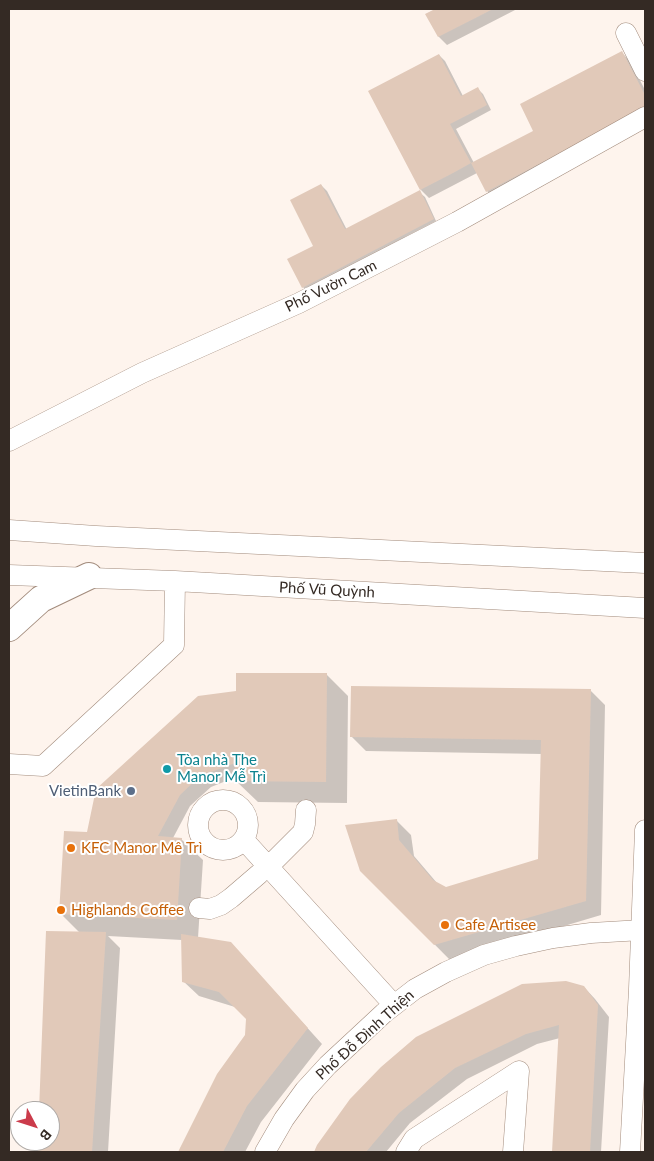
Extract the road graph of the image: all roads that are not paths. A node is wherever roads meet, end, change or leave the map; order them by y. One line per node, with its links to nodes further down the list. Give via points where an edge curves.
1 (626, 33): 2 (street)
2 (645, 71)
3 (645, 117): 4 (street, Phố Vườn Cam, via 457,222 308,298 142,373)
4 (9, 441)
5 (9, 530): 6 (street)
6 (645, 563)
7 (9, 575): 8 (street, Phố Vũ Quỳnh)
8 (89, 576): 9 (street, Phố Vũ Quỳnh); 11 (main road, via 41,598)
9 (175, 581): 10 (street, Phố Vũ Quỳnh); 12 (street, via 174,645 43,766)
10 (645, 608)
11 (9, 628)
12 (9, 764)
13 (306, 810): 16 (street, via 303,832)
14 (645, 830): 18 (street)
15 (240, 844): 16 (street)
16 (264, 871): 17 (street, via 221,905); 19 (street)
17 (199, 908)
18 (642, 930): 19 (street, Phố Đỗ Đình Thiện, via 553,938 484,955 414,990); 23 (street)
19 (389, 1009): 20 (street, Phố Đỗ Đình Thiện, via 305,1090)
20 (265, 1152)
21 (406, 1152): 22 (street, via 414,1138 519,1071)
22 (513, 1152)
23 (630, 1152)

